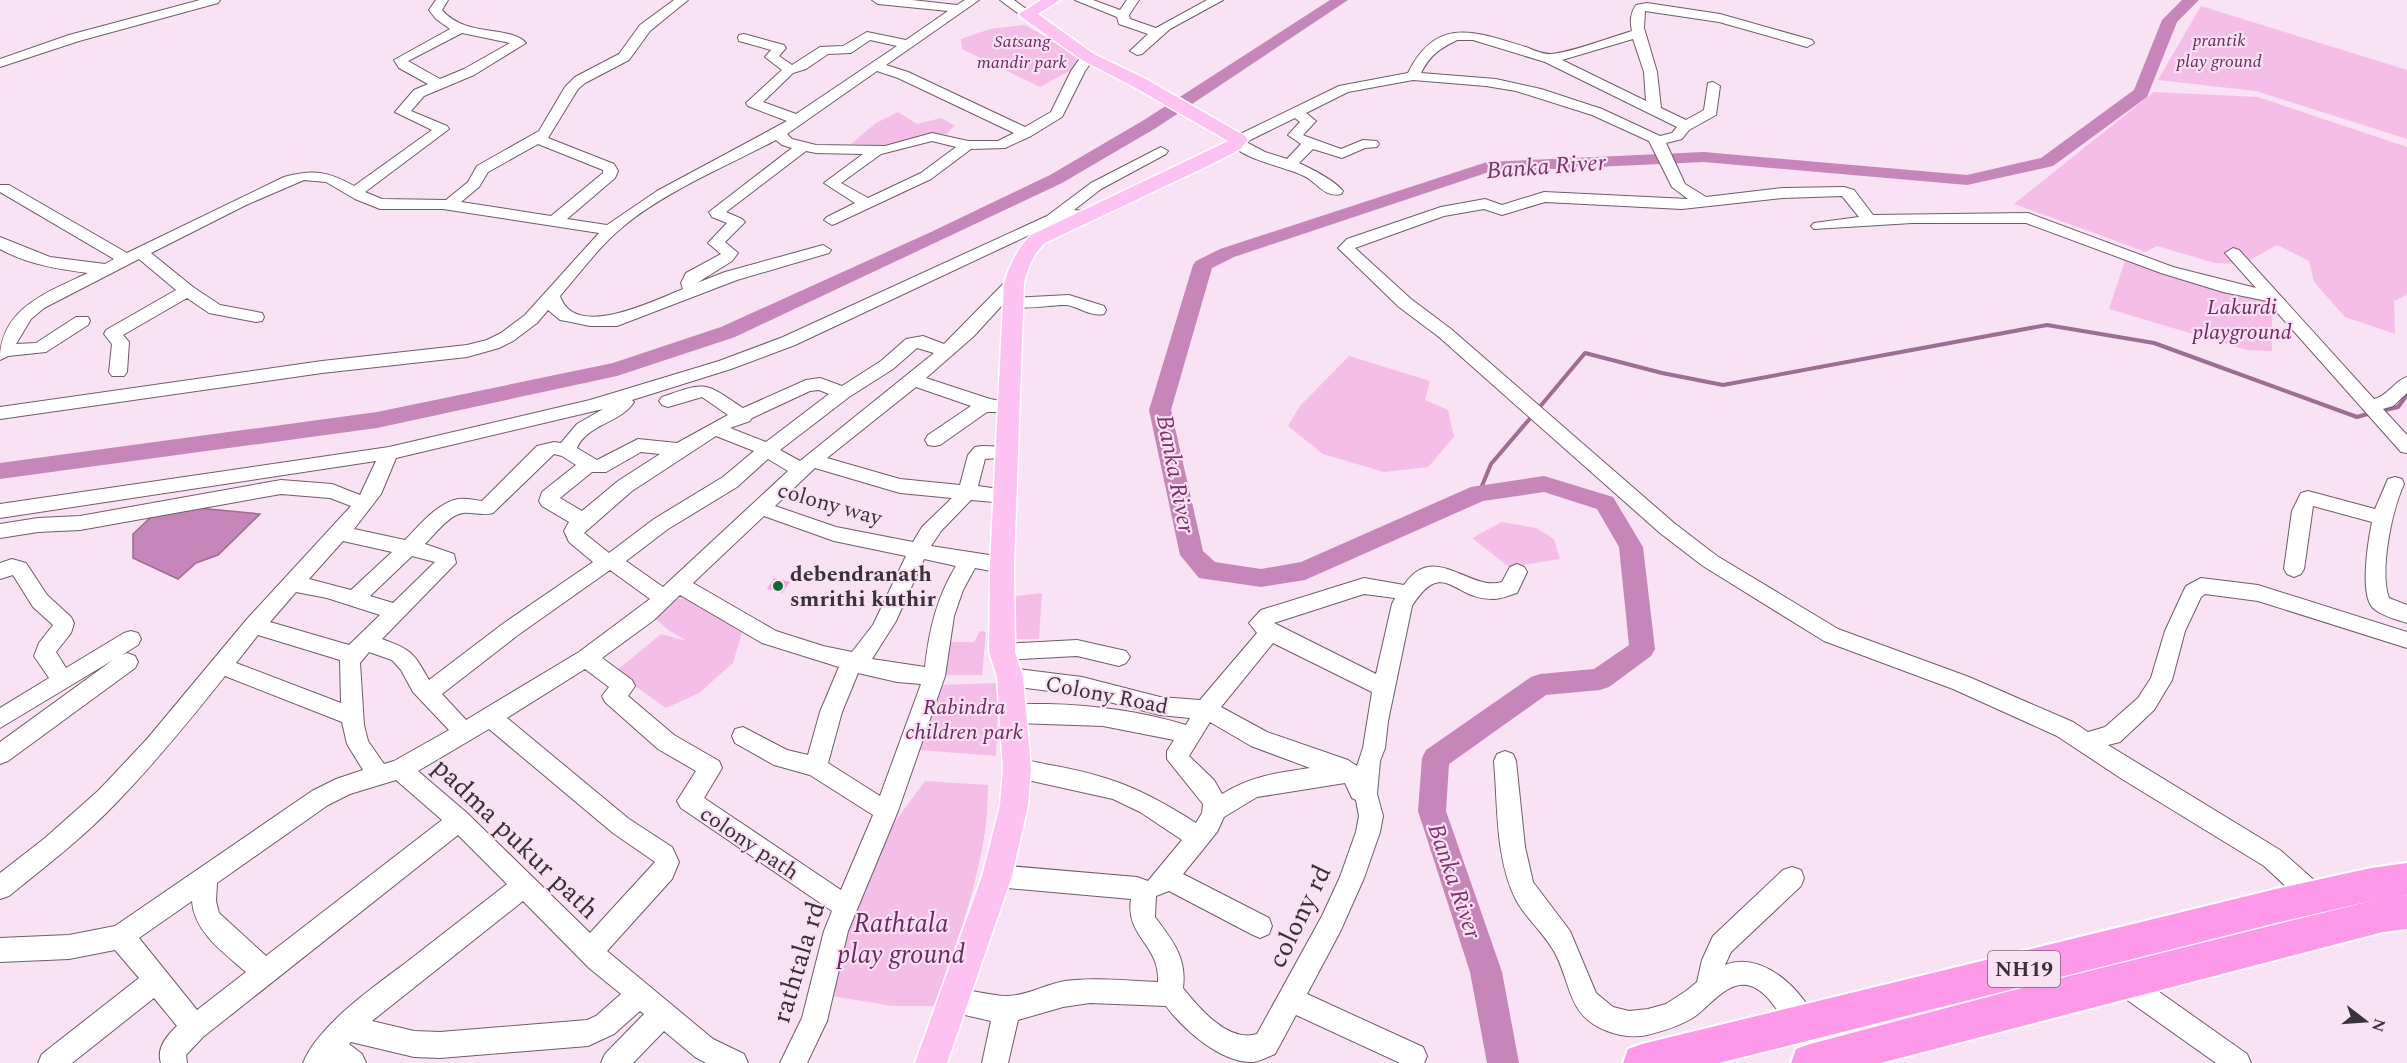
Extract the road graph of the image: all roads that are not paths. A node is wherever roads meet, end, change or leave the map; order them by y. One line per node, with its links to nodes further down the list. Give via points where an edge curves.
1 (214, 0): 22 (street, via 74,38)
2 (442, 0): 13 (street, via 435,10)
3 (682, 0): 34 (street, via 645,28 624,57 572,87 550,127)
4 (878, 0): 10 (street)
5 (1006, 0): 11 (street)
6 (1052, 0): 11 (main road)
7 (1081, 0): 12 (street)
8 (1133, 0): 12 (street)
9 (1217, 0): 14 (street)
10 (966, 4): 18 (street)
11 (1026, 14): 20 (main road)
12 (1123, 15): 14 (street, via 1124,21)
13 (460, 29): 26 (street, via 401,60); 26 (street, via 519,43)
14 (1156, 32): 19 (street)
15 (1639, 33): 17 (street, via 1636,11 1647,7 1720,18); 21 (street); 28 (street, via 1649,68)
16 (744, 38): 24 (street, via 779,48 772,57)
17 (1807, 43)
18 (905, 44): 23 (street); 24 (street, via 867,36 846,50 825,50)
19 (1137, 51)
20 (1088, 57): 32 (street, via 1057,114); 35 (main road, via 1140,83)
21 (1550, 59): 25 (street, via 1462,34 1432,47); 28 (street)
22 (0, 63)
23 (874, 66): 30 (street); 32 (street, via 903,75)
24 (789, 70): 30 (street, via 753,103)
25 (1415, 73): 29 (street, via 1344,89); 33 (street, via 1530,91 1647,134)
26 (440, 84): 45 (street, via 419,93 401,109 406,115 442,129)
27 (1713, 86): 33 (street, via 1711,112)
28 (1653, 110): 33 (street)
29 (1296, 112): 35 (street); 36 (street, via 1309,121 1294,135)
30 (798, 120): 31 (street)
31 (778, 133): 39 (street, via 782,139); 55 (street, via 663,194)
32 (1026, 133): 38 (street, via 1000,145)
33 (1669, 137): 47 (street, via 1674,178 1679,187)
34 (537, 139): 48 (street, via 482,169 474,184); 53 (street, via 611,171)
35 (1238, 142): 42 (street, via 1260,155); 49 (main road)
36 (1311, 143): 37 (street, via 1342,153); 42 (street)
37 (1372, 144)
38 (968, 146): 40 (street, via 932,137); 46 (street, via 926,176)
39 (802, 147): 40 (street); 63 (street, via 717,212 737,222 716,243 730,253 692,278)
40 (878, 150): 46 (street, via 831,183)
41 (1161, 151): 50 (street, via 1096,186)
42 (1290, 164): 44 (street)
43 (4, 188): 60 (street)
44 (1336, 190)
45 (354, 193): 48 (street, via 380,204); 58 (street, via 329,178 297,177)
46 (866, 203): 51 (street)
47 (1705, 203): 52 (street, via 1783,193 1844,191 1850,193); 140 (street, via 1544,197 1507,209 1485,204 1441,212 1346,248 1689,547 1831,635 2014,704)
48 (449, 205): 53 (street)
49 (1089, 215): 50 (street); 64 (main road, via 1031,245 1019,267)
50 (1052, 219): 76 (street, via 789,341 725,366)
51 (832, 220)
52 (1869, 220): 54 (street); 66 (street, via 2028,218 2167,270)
53 (555, 221): 55 (street)
54 (1819, 226)
55 (610, 230): 65 (street)
56 (0, 243): 61 (street, via 51,264)
57 (823, 250): 63 (street, via 731,276)
58 (140, 252): 60 (street); 62 (street)
59 (2233, 253): 66 (street)
60 (125, 260): 61 (street)
61 (106, 269): 71 (street, via 28,309)
62 (187, 291): 68 (street, via 220,311); 72 (street, via 112,334 122,346)
63 (692, 292): 65 (street, via 631,318 605,322 561,313)
64 (1014, 293): 67 (street, via 1069,300); 70 (street); 78 (main road)
65 (552, 296): 80 (street, via 507,338 467,351 322,367)
66 (2274, 297): 79 (street)
67 (1098, 310)
68 (256, 317)
69 (82, 321): 71 (street, via 40,348)
70 (946, 351): 73 (street); 75 (street, via 923,342 912,343 887,365)
71 (2, 353)
72 (118, 372)
73 (914, 379): 78 (street, via 942,391); 91 (street)
74 (2407, 383): 79 (street, via 2387,402)
75 (843, 393): 81 (street, via 812,384); 87 (street)
76 (631, 394): 85 (street, via 620,408 584,428); 89 (street, via 558,415)
77 (668, 401): 81 (street, via 705,391)
78 (1000, 406): 83 (street, via 981,408); 88 (main road)
79 (2372, 408): 84 (street)
80 (0, 413)
81 (744, 417): 82 (street)
82 (717, 427): 86 (street); 87 (street, colony way, via 732,438)
83 (934, 440)
84 (2405, 442)
85 (567, 450): 90 (street); 102 (street, via 544,451 486,508 467,506 452,510)
86 (679, 450): 90 (street, via 638,445 603,466); 99 (street, via 625,486)
87 (766, 451): 91 (street, colony way); 105 (street, via 730,482 661,524)
88 (1008, 452): 93 (street, via 976,455); 94 (main road)
89 (389, 453): 95 (street); 97 (street)
90 (589, 465): 99 (street, via 549,497 556,506)
91 (806, 465): 93 (street, colony way, via 900,486); 96 (street)
92 (2395, 484): 98 (street)
93 (966, 494): 94 (street, colony way); 103 (street, via 933,527)
94 (1006, 496): 106 (main road)
95 (364, 504): 100 (street, via 332,491 281,487 80,523); 101 (street)
96 (761, 508): 103 (street, colony way, via 834,534); 111 (street)
97 (0, 511)
98 (2382, 518): 107 (street, via 2308,498 2302,511); 115 (street, via 2377,597 2382,604)
99 (584, 521): 105 (street, via 574,529 574,534)
100 (0, 531)
101 (339, 533): 102 (street); 110 (street)
102 (406, 548): 113 (street); 114 (street, via 447,559)
103 (920, 550): 104 (street, colony way); 124 (street, via 872,647)
104 (969, 561): 106 (street, colony way); 127 (street, rathtala rd, via 945,605)
105 (610, 562): 111 (street, via 645,587); 131 (street, via 511,629)
106 (1002, 565): 121 (main road)
107 (2294, 569)
108 (0, 572): 129 (street, via 19,568 40,601 64,623 45,656)
109 (1517, 572): 112 (street, via 1505,590 1471,587 1454,576 1438,574 1422,577)
110 (293, 584): 113 (street); 116 (street)
111 (675, 589): 123 (street); 124 (street, via 793,647)
112 (1408, 594): 117 (street, via 1364,586 1261,620 1259,623); 130 (street, colony rd, via 1402,604)
113 (355, 598): 114 (street)
114 (397, 612): 120 (street)
115 (2407, 615)
116 (254, 625): 120 (street); 126 (street)
117 (1270, 632): 130 (street); 132 (street, Colony Road)
118 (131, 639): 129 (street)
119 (2407, 640): 140 (street, via 2258,593 2201,586 2193,592 2175,631 2161,680 2146,704 2112,735)
120 (359, 649): 131 (street, via 399,654); 134 (street, padma pukur path, via 349,663)
121 (1002, 652): 122 (street, via 1077,648); 128 (main road)
122 (1119, 657)
123 (586, 658): 135 (street); 161 (street, colony path, via 624,686 613,696 666,742 711,768 689,801)
124 (856, 660): 127 (street, via 868,668 897,674); 143 (street, via 831,712)
125 (127, 662): 141 (street)
126 (221, 666): 134 (street); 158 (street, via 107,797)
127 (934, 675): 149 (street, rathtala rd)
128 (1010, 677): 132 (street, Colony Road, via 1082,686 1160,706); 133 (main road)
129 (63, 680): 136 (street)
130 (1385, 688): 147 (street, colony rd, via 1369,760)
131 (428, 692): 137 (street)
132 (1205, 710): 139 (street, Colony Road); 146 (street, Colony Road, via 1259,739)
133 (1013, 714): 139 (street, via 1085,713 1160,725); 144 (main road)
134 (352, 717): 145 (street, padma pukur path, via 358,744)
135 (490, 717): 137 (street); 166 (street, padma pukur path, via 621,826 664,855 664,871)
136 (0, 718)
137 (464, 732): 145 (street)
138 (743, 736): 143 (street, via 782,758)
139 (1191, 736): 148 (street, Colony Road, via 1178,751 1178,759 1214,798)
140 (2086, 742): 160 (street, via 2272,858)
141 (2, 751)
142 (1505, 761): 170 (street, via 1518,874 1524,893 1566,948 1592,1008 1604,1017 1640,1023 1670,1016)
143 (816, 767): 149 (street)
144 (1017, 769): 151 (street, via 1094,784 1132,797); 152 (main road, via 1014,805)
145 (390, 772): 150 (street, padma pukur path); 153 (street, via 320,798)
146 (1349, 772): 147 (street); 148 (street, via 1251,789)
147 (1366, 794): 173 (street, colony rd, via 1370,821 1360,858)
148 (1216, 810): 151 (street, via 1212,823)
149 (886, 811): 161 (street, rathtala rd)
150 (459, 819): 157 (street, padma pukur path); 167 (street)
151 (1199, 838): 154 (street)
152 (997, 876): 159 (street, via 1132,886 1142,890); 174 (main road)
153 (206, 877): 164 (street); 167 (street, via 207,916 215,928)
154 (1167, 878): 159 (street); 163 (street)
155 (1792, 878): 170 (street, via 1722,944 1712,965)
156 (2407, 879): 160 (highway, NH19)
157 (524, 885): 166 (street, padma pukur path); 179 (street, via 360,1014)
158 (0, 888)
159 (1144, 896): 171 (street, via 1143,920 1168,959)
160 (2315, 897): 177 (highway, NH19)
161 (846, 907): 187 (street, rathtala rd, via 836,931 814,1021)
162 (2407, 912): 169 (highway, NH19)
163 (1260, 926)
164 (120, 937): 165 (street, via 69,946); 168 (street)
165 (0, 950)
166 (590, 951): 172 (street, padma pukur path)
167 (265, 972): 178 (street)
168 (158, 979): 178 (street); 181 (street)
169 (2122, 981): 191 (highway, NH19); 192 (street)
170 (1710, 988): 177 (street, via 1731,974 1746,973 1775,989)
171 (1170, 991): 173 (street, colony rd, via 1204,1031 1248,1054 1266,1045); 175 (street, via 1151,996 1090,991 1063,994)
172 (640, 994): 176 (street, padma pukur path); 179 (street, via 605,1025 588,1033 440,1045)
173 (1291, 1000): 180 (street)
174 (952, 1001): 175 (street); 188 (main road)
175 (1007, 1010): 189 (street)
176 (663, 1014): 185 (street); 186 (street, padma pukur path, via 704,1048)
177 (1804, 1023): 190 (highway, NH19)
178 (195, 1027): 182 (street, via 172,1050)
179 (340, 1035): 183 (street); 184 (street, via 339,1053)
180 (1414, 1056)
181 (51, 1063)
182 (174, 1063)
183 (316, 1063)
184 (353, 1063)
185 (614, 1063)
186 (735, 1063)
187 (793, 1063)
188 (931, 1063)
189 (995, 1063)
190 (1642, 1063)
191 (1810, 1063)
192 (2238, 1063)

